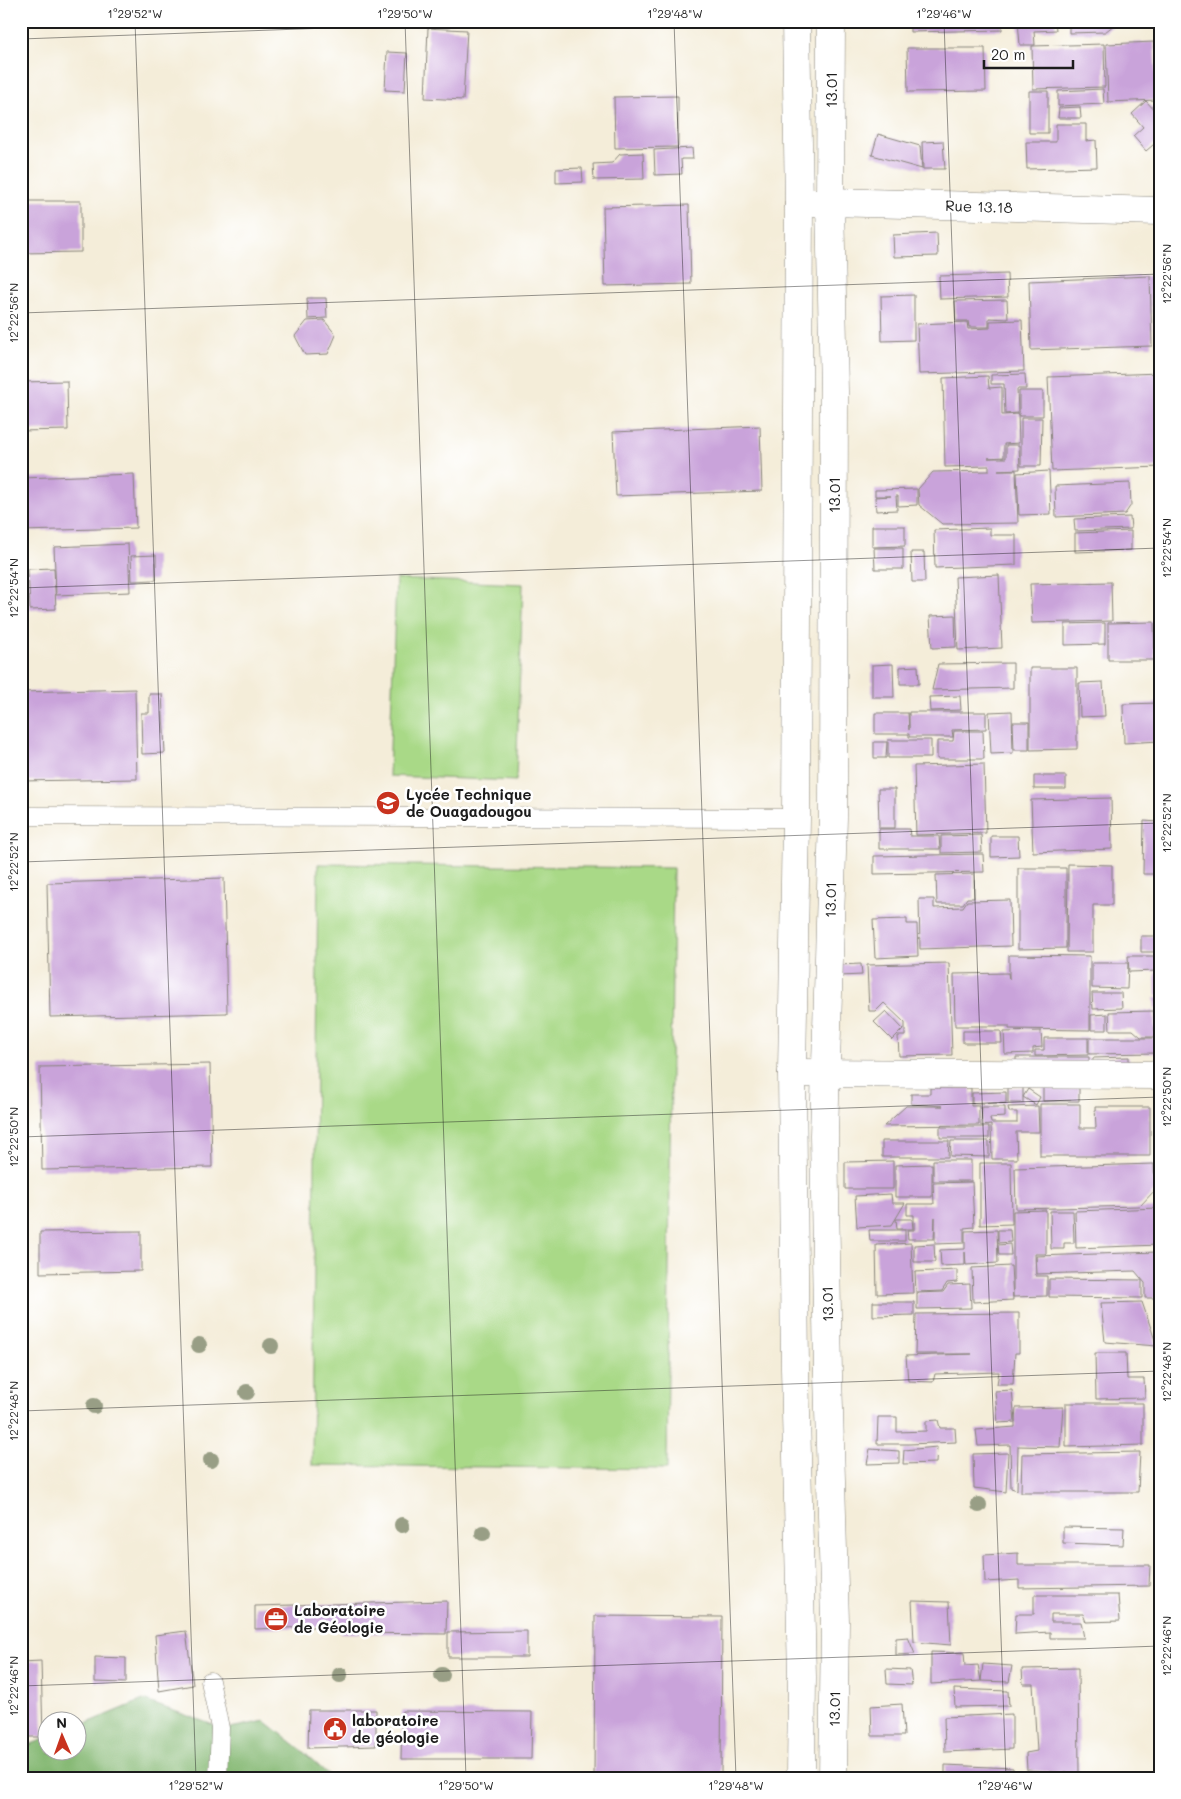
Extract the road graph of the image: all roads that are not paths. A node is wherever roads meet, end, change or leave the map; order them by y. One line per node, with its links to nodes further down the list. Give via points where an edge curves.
1 (796, 21): 4 (street)
2 (831, 21): 3 (street, 13.01)
3 (830, 202): 4 (street, Rue 13.18); 5 (street, Rue 13.18); 9 (street, 13.01, via 834,391 833,807)
4 (799, 204): 7 (street)
5 (1160, 211)
6 (21, 816): 7 (lane)
7 (796, 818): 8 (street)
8 (792, 1073): 9 (street); 13 (street)
9 (827, 1074): 10 (street); 14 (street, 13.01, via 824,1135 835,1622)
10 (1160, 1075)
11 (210, 1681): 12 (lane, via 220,1728)
12 (218, 1778)
13 (801, 1778)
14 (834, 1778)

